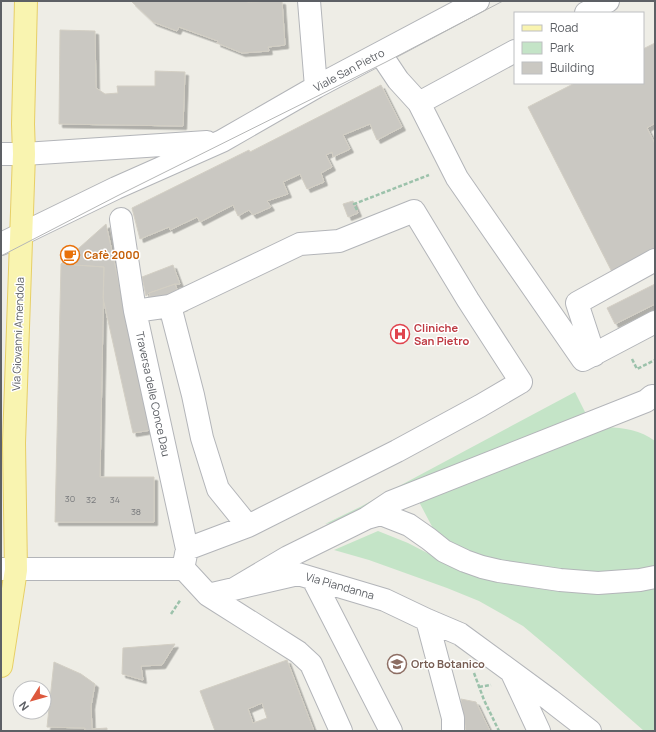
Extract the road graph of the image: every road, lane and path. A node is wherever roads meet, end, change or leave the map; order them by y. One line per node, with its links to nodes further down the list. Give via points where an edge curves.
1 (26, 1): 12 (main road, Via Giovanni Amendola)
2 (309, 1): 8 (street)
3 (478, 1): 7 (street, Viale San Pietro)
4 (608, 1): 5 (street)
5 (588, 12)
6 (514, 52): 9 (street)
7 (380, 53): 8 (street, Viale San Pietro); 9 (street, via 398,80)
8 (316, 87): 10 (street, Viale San Pietro)
9 (419, 103): 20 (street, via 457,178 583,360)
10 (222, 141): 12 (street, Viale San Pietro); 14 (street, Viale San Pietro)
11 (1, 154): 12 (street, Viale San Pietro)
12 (24, 154): 14 (main road, Via Giovanni Amendola)
13 (121, 219): 18 (street, Traversa delle Conce Dau)
14 (21, 234): 15 (street, Viale San Pietro); 24 (main road, Via Giovanni Amendola)
15 (1, 244)
16 (655, 260): 20 (street, via 577,303)
17 (170, 306): 18 (street); 26 (street, via 202,438 218,489); 26 (street, via 300,244 339,241 414,211 521,382 397,451)
18 (135, 311): 27 (street, Traversa delle Conce Dau)
19 (655, 322): 20 (street)
20 (594, 355)
21 (655, 360): 22 (path, via 636,369)
22 (634, 363)
23 (654, 397): 25 (street, via 391,502)
24 (7, 443): 28 (main road, Via Giovanni Amendola)
25 (367, 518): 29 (street, via 381,514 408,525 444,551 464,561 500,571 598,583 640,580); 31 (street, via 288,557)
26 (248, 526): 27 (street)
27 (185, 559): 28 (street); 32 (street)
28 (8, 570): 36 (main road, Via Giovanni Amendola)
29 (655, 576)
30 (313, 579): 31 (street, Via Piandanna, via 298,574); 35 (street, Via Piandanna, via 385,600); 41 (street)
31 (234, 589): 32 (street, Via Piandanna)
32 (208, 595): 40 (street, via 298,652 311,664)
33 (184, 596): 34 (path)
34 (171, 614)
35 (427, 620): 39 (street, Via Piandanna, via 460,634); 42 (street, via 453,718)
36 (4, 623): 37 (main road, Via Giovanni Amendola)
37 (1, 666)
38 (474, 672): 43 (path)
39 (512, 672): 44 (street); 45 (street, Via Piandanna)
40 (341, 731)
41 (391, 731)
42 (453, 731)
43 (499, 731)
44 (539, 731)
45 (590, 731)

